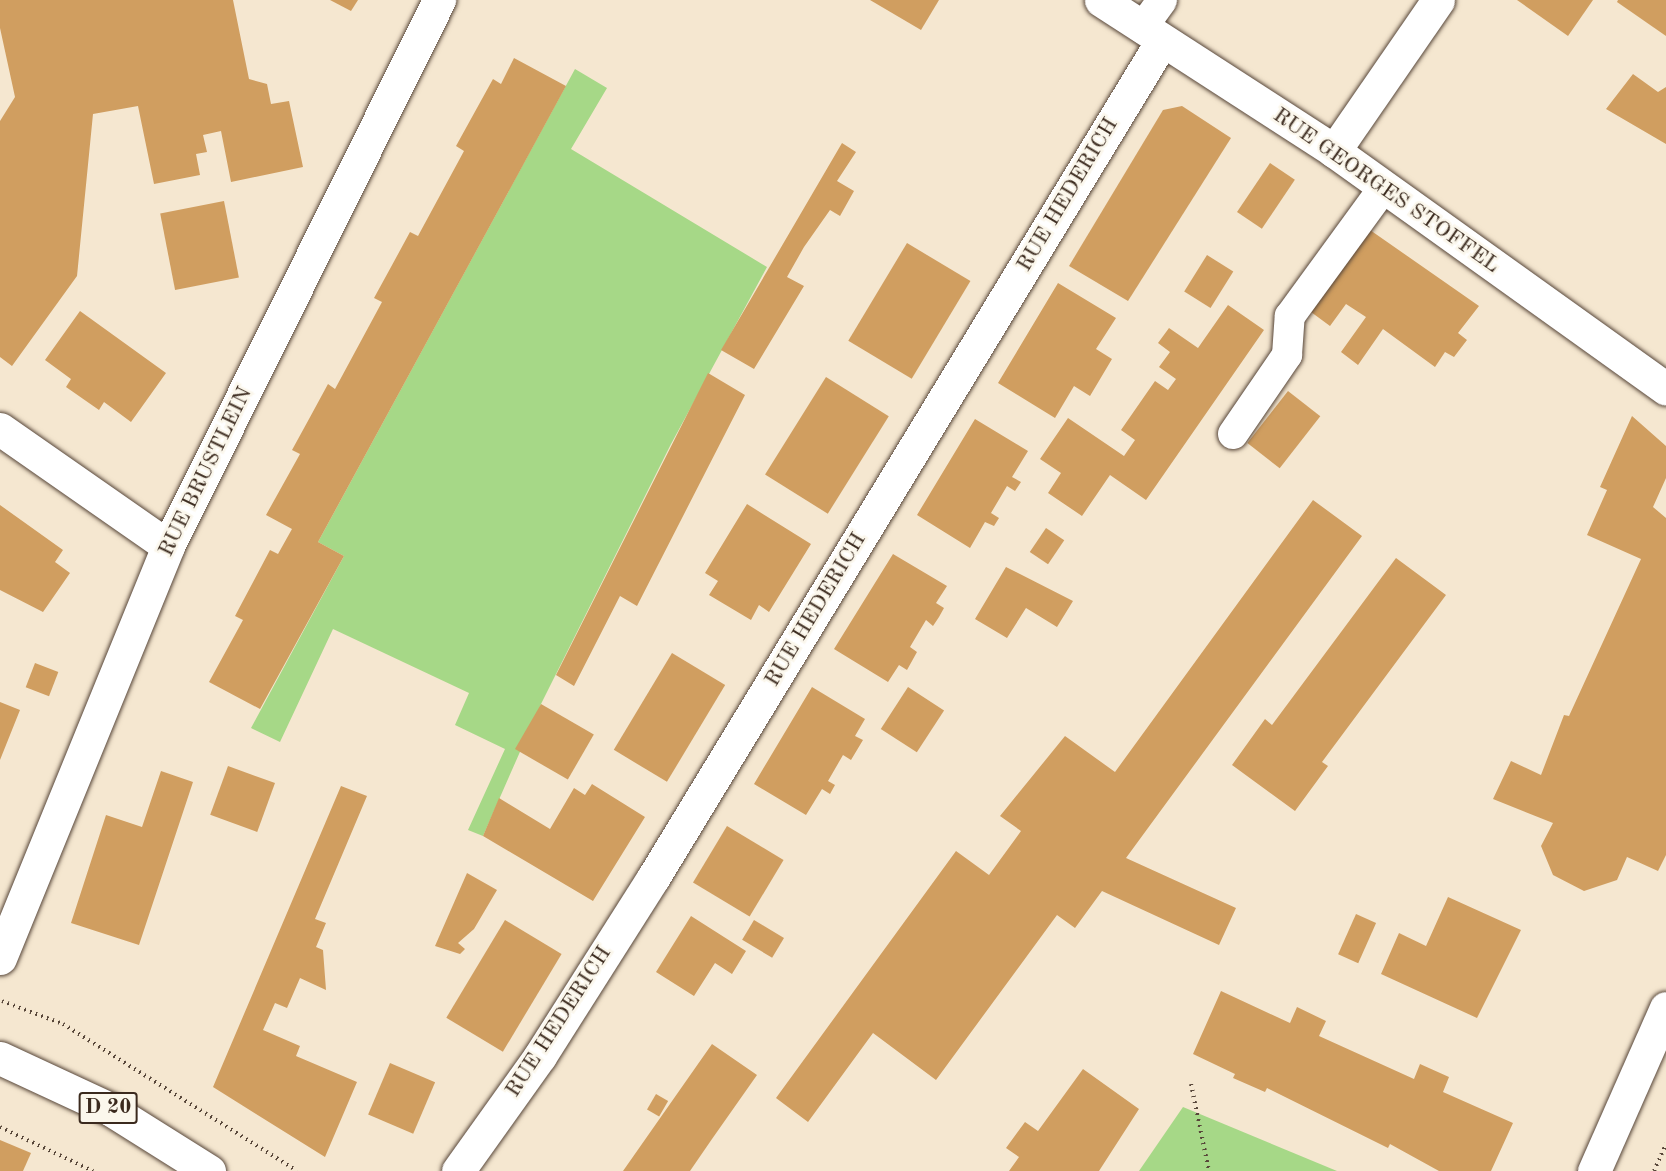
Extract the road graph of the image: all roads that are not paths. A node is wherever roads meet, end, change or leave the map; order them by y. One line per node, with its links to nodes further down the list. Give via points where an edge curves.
1 (439, 0): 11 (street, RUE BRUSTLEIN)
2 (1101, 0): 5 (street, RUE GEORGES STOFFEL)
3 (1162, 0): 5 (lane)
4 (1438, 0): 6 (street)
5 (1152, 35): 6 (street, RUE GEORGES STOFFEL); 16 (street, RUE HEDERICH, via 653,878 540,1056)
6 (1334, 151): 7 (street, RUE GEORGES STOFFEL)
7 (1384, 187): 8 (street, RUE GEORGES STOFFEL); 10 (lane, via 1290,316 1287,355)
8 (1666, 389)
9 (0, 429): 11 (street)
10 (1233, 434)
11 (168, 546): 12 (street, RUE BRUSTLEIN)
12 (0, 958)
13 (1666, 1008): 17 (street)
14 (0, 1058): 15 (street, D 20, via 110,1109)
15 (209, 1171)
16 (458, 1171)
17 (1594, 1171)

